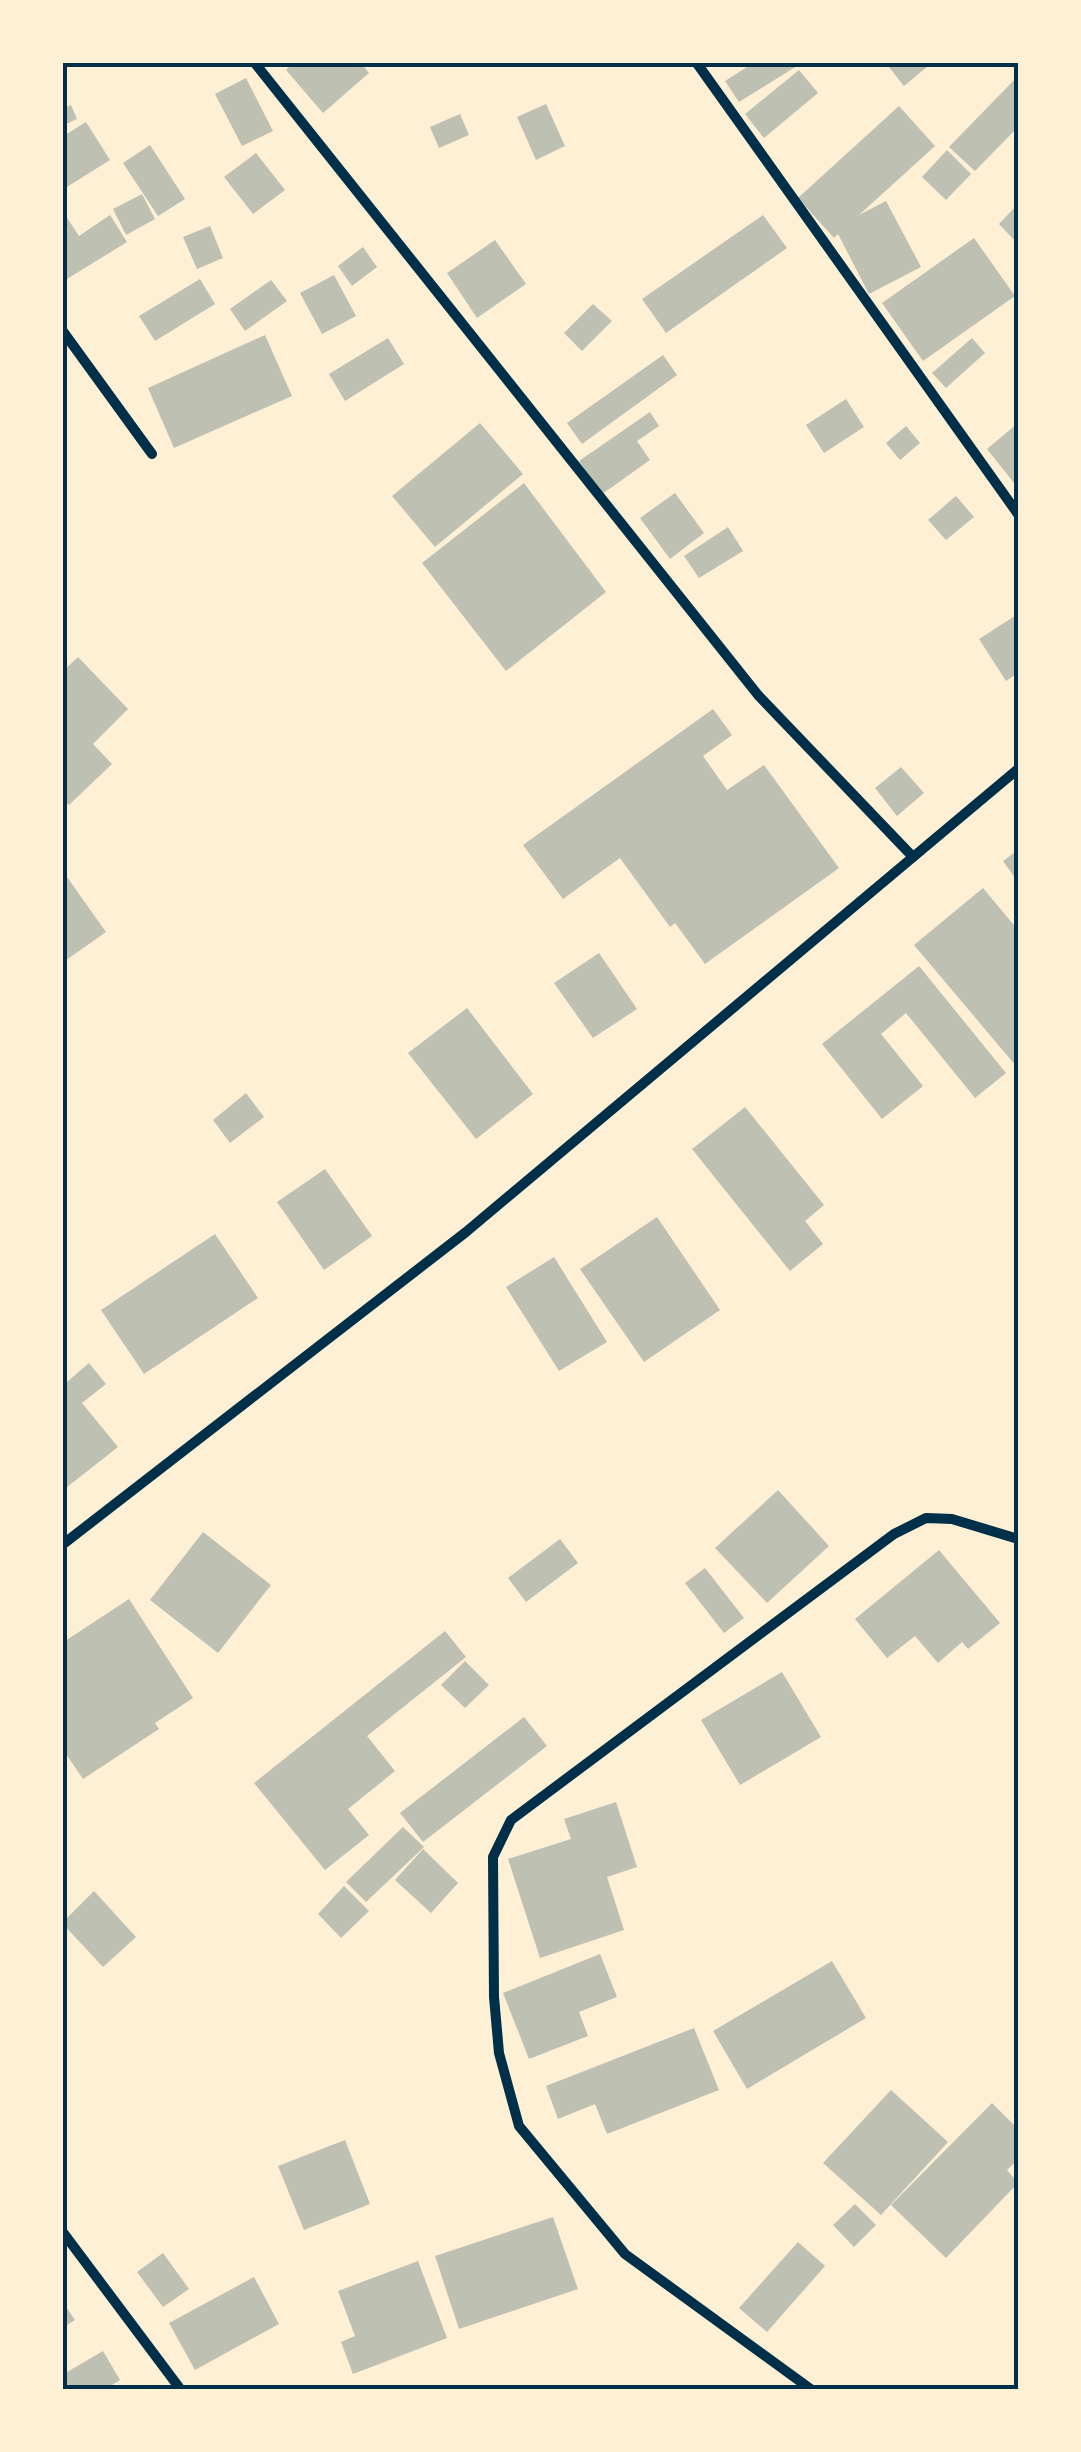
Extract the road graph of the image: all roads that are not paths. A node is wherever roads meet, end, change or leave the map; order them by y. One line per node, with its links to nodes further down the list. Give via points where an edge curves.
1 (254, 62): 7 (street, via 758,694)
2 (696, 62): 5 (street)
3 (62, 330): 4 (street)
4 (152, 454)
5 (1018, 514)
6 (1018, 769): 7 (street)
7 (913, 857): 9 (street, via 466,1232)
8 (1018, 1539): 12 (street, via 939,1518 894,1534 511,1820 493,1857 499,2053 518,2126 624,2254)
9 (62, 1545)
10 (62, 2231): 11 (street)
11 (181, 2390)
12 (812, 2390)

